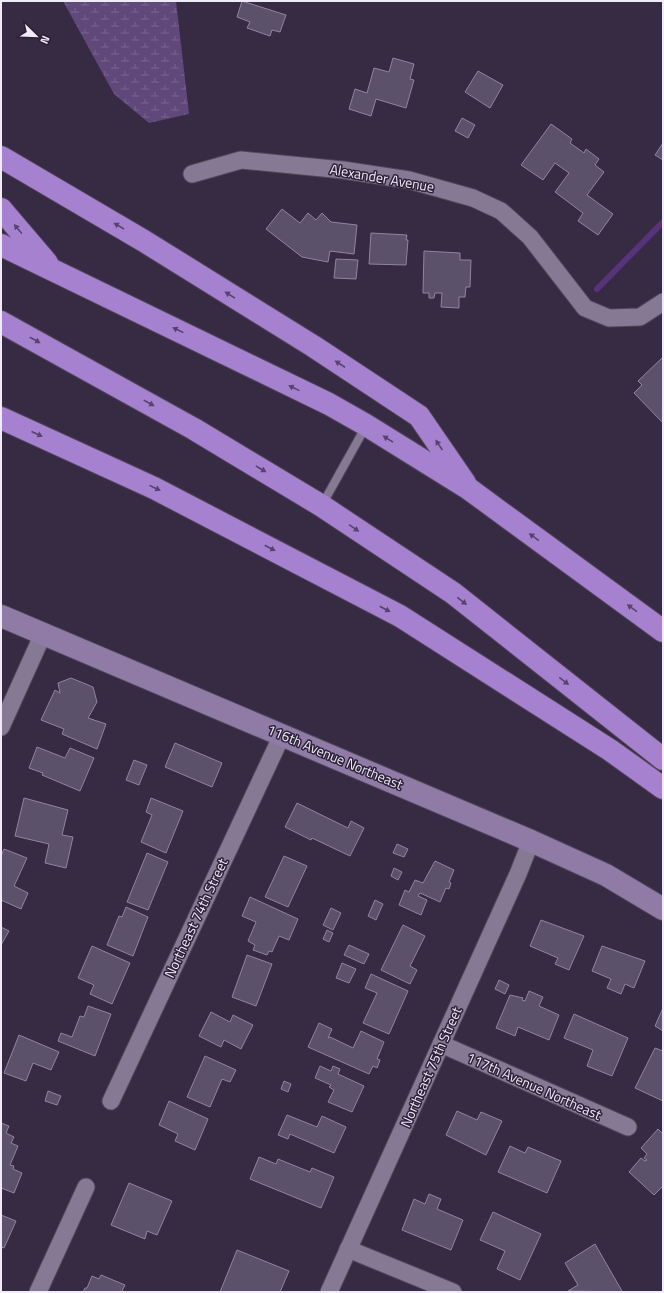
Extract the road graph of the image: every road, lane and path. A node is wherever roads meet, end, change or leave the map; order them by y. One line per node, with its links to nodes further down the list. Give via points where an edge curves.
1 (1, 157): 10 (highway, one-way to 1, via 419,416 151,245)
2 (192, 174): 6 (street, Alexander Avenue, via 241,160 409,180 473,198 501,211 530,237 585,308 609,318 640,317)
3 (1, 209): 5 (highway, one-way to 3)
4 (1, 245): 5 (highway)
5 (52, 269): 9 (highway, one-way to 5, via 329,404)
6 (663, 302)
7 (1, 322): 11 (highway, one-way to 11, via 194,429)
8 (1, 418): 18 (highway, one-way to 18, via 154,488 400,616 610,750)
9 (366, 425): 10 (highway, one-way to 9); 11 (lane)
10 (469, 489): 13 (highway, one-way to 10)
11 (322, 506): 17 (highway, one-way to 17, via 453,594)
12 (1, 616): 14 (street, 116th Avenue Northeast)
13 (663, 631)
14 (43, 634): 15 (street); 16 (street, 116th Avenue Northeast)
15 (1, 727)
16 (282, 735): 19 (street, 116th Avenue Northeast); 22 (street, Northeast 74th Street)
17 (663, 759)
18 (663, 788)
19 (531, 840): 20 (street, 116th Avenue Northeast, via 606,875); 21 (street, Northeast 75th Street)
20 (663, 909)
21 (441, 1044): 23 (street, 117th Avenue Northeast); 25 (street, Northeast 75th Street)
22 (111, 1101)
23 (628, 1127)
24 (86, 1187): 26 (street)
25 (348, 1249): 27 (street, Northeast 75th Street); 28 (street)
26 (38, 1292)
27 (328, 1292)
28 (453, 1292)

